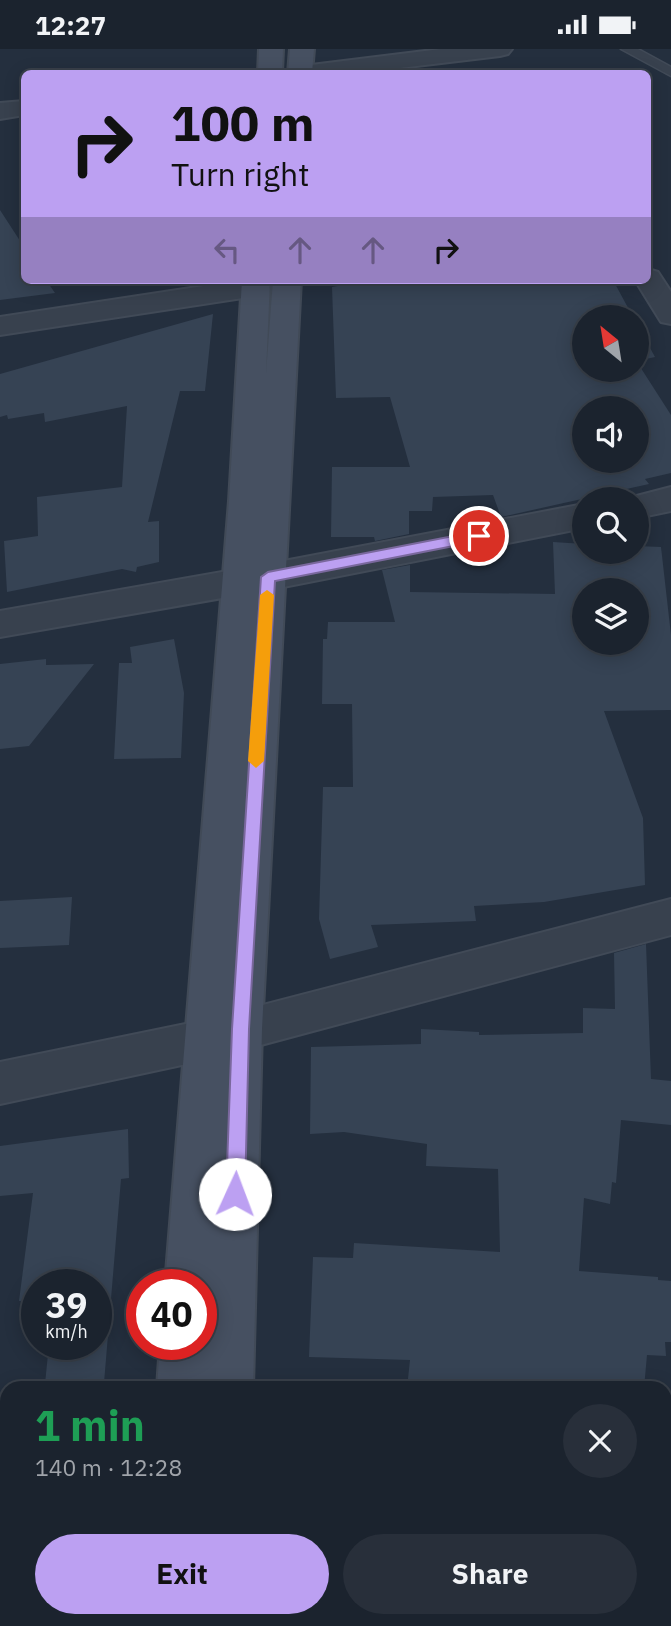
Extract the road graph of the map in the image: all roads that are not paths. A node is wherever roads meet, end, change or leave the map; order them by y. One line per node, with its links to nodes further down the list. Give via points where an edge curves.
1 (271, 49): 5 (street)
2 (302, 49): 6 (street)
3 (628, 49): 8 (lane)
4 (507, 54): 7 (street)
5 (270, 70)
6 (301, 70)
7 (334, 70)
8 (671, 72)
9 (21, 108): 10 (street)
10 (0, 111)
11 (651, 283): 14 (street)
12 (255, 284): 15 (street)
13 (267, 284): 19 (street)
14 (671, 315)
15 (0, 327)
16 (671, 499): 17 (street)
17 (649, 504)
18 (572, 518): 19 (street)
19 (253, 579): 20 (street); 22 (street)
20 (0, 624)
21 (671, 917): 22 (street)
22 (223, 1034): 23 (street); 24 (street); 27 (street)
23 (0, 1083)
24 (190, 1269)
25 (183, 1360): 26 (street)
26 (181, 1381)
27 (229, 1381)

